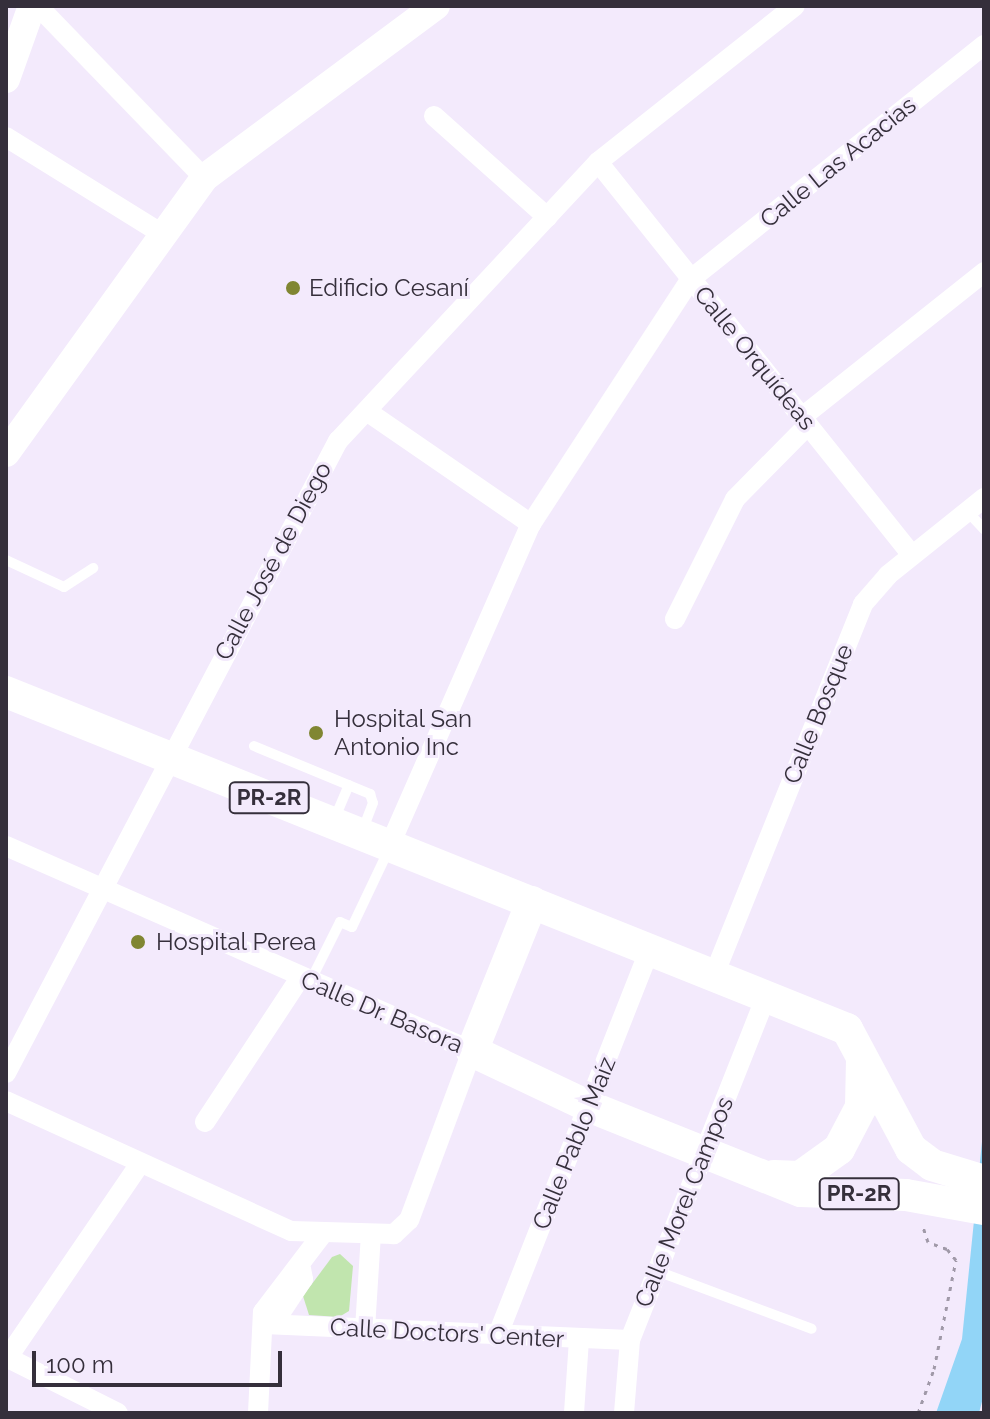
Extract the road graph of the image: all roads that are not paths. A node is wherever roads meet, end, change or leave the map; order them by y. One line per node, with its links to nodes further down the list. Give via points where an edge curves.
1 (32, 6): 6 (street)
2 (38, 6): 10 (street)
3 (436, 6): 10 (street)
4 (795, 6): 9 (street, Calle José de Diego)
5 (984, 45): 14 (street, Calle Las Acacias)
6 (6, 79)
7 (434, 116): 11 (street)
8 (6, 137): 12 (street)
9 (598, 162): 11 (street, Calle José de Diego); 14 (street, Calle Orquídeas)
10 (204, 178): 12 (street)
11 (547, 217): 15 (street, Calle José de Diego)
12 (161, 233): 17 (street)
13 (984, 272): 16 (street)
14 (691, 279): 16 (street, Calle Orquídeas); 20 (street, Calle Las Acacias)
15 (368, 412): 20 (street); 28 (street, Calle José de Diego, via 338,441 315,477)
16 (805, 421): 22 (street, Calle Orquídeas); 25 (street, via 735,499)
17 (6, 453)
18 (984, 498): 19 (street, Calle Bosque)
19 (967, 511): 21 (lane); 22 (street, Calle Bosque)
20 (531, 524): 30 (street, Calle Las Acacias)
21 (984, 529)
22 (911, 554): 35 (street, Calle Bosque, via 863,604)
23 (6, 560): 24 (lane, via 64,587)
24 (93, 568)
25 (675, 619)
26 (6, 692): 28 (main road, PR-2R)
27 (254, 746): 29 (lane)
28 (169, 757): 30 (main road, PR-2R); 32 (street, Calle José de Diego)
29 (349, 785): 30 (lane); 30 (lane, via 373,797)
30 (361, 835): 33 (main road, PR-2R); 36 (lane, via 352,927 340,922)
31 (6, 846): 32 (street, Calle Dr. Basora)
32 (102, 889): 36 (street, Calle Dr. Basora); 40 (street, Calle José de Diego)
33 (532, 902): 34 (main road, PR-2R); 39 (main road)
34 (650, 948): 35 (main road, PR-2R); 42 (street, Calle Pablo Maíz)
35 (714, 975): 37 (main road, PR-2R)
36 (305, 980): 39 (street, Calle Dr. Basora); 43 (street)
37 (766, 996): 38 (main road, PR-2R, via 847,1029); 44 (street, Calle Morel Campos)
38 (861, 1047): 46 (main road, via 861,1107 839,1149 800,1177); 47 (main road, PR-2R, via 911,1149)
39 (472, 1051): 42 (main road, Calle Dr. Basora / PR-2R); 48 (street, via 409,1220 394,1234)
40 (6, 1073)
41 (6, 1101): 45 (street)
42 (588, 1106): 44 (main road, Calle Dr. Basora / PR-2R); 54 (street, Calle Pablo Maíz)
43 (205, 1122)
44 (704, 1154): 46 (main road, Calle Dr. Basora / PR-2R); 50 (street, Calle Morel Campos)
45 (139, 1165): 49 (street, via 282,1227); 57 (street)
46 (758, 1176): 47 (main road, PR-2R, via 801,1191 928,1199)
47 (973, 1193)
48 (371, 1234): 49 (street); 52 (street)
49 (321, 1236): 51 (street, via 301,1269 303,1279)
50 (657, 1271): 53 (lane); 56 (street, Calle Morel Campos)
51 (268, 1324): 52 (street, Calle Doctors' Center); 59 (street)
52 (365, 1329): 54 (street, Calle Doctors' Center)
53 (812, 1329)
54 (497, 1337): 55 (street, Calle Doctors' Center)
55 (579, 1339): 56 (street, Calle Doctors' Center); 60 (street)
56 (630, 1340): 61 (street, Calle Morel Campos)
57 (7, 1358): 58 (street)
58 (118, 1413)
59 (258, 1413)
60 (574, 1413)
61 (624, 1413)

